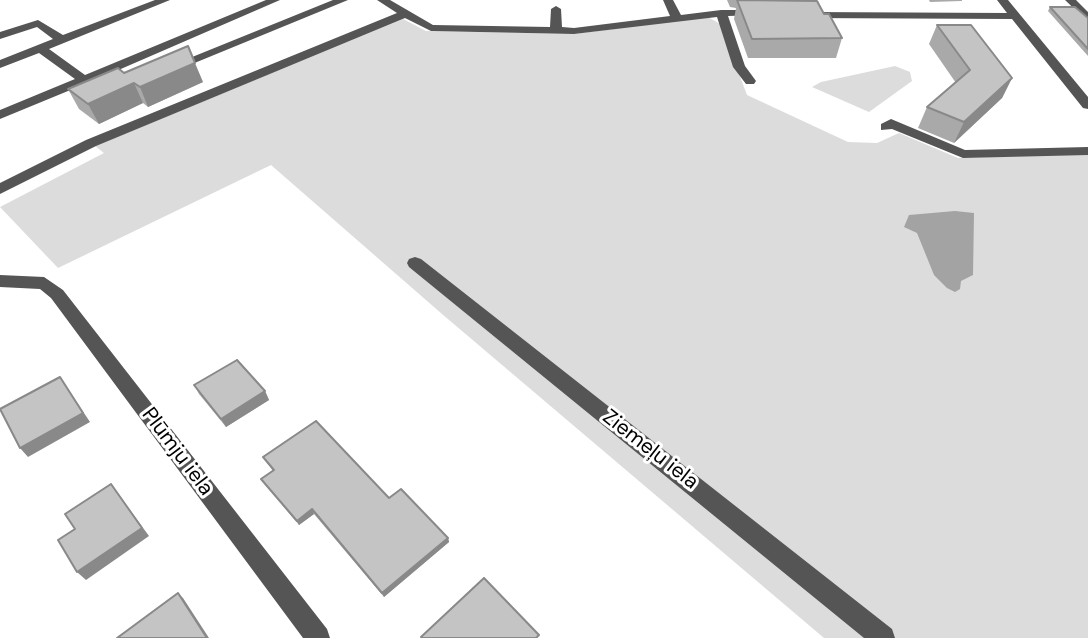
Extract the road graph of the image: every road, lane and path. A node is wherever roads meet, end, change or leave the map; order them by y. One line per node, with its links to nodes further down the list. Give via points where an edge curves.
1 (165, 0): 20 (street)
2 (275, 0): 24 (street)
3 (343, 0): 23 (street)
4 (382, 0): 11 (street)
5 (668, 0): 16 (street)
6 (825, 0): 14 (street)
7 (1002, 0): 15 (street)
8 (1070, 0): 17 (street)
9 (554, 5): 18 (street)
10 (721, 13): 12 (street); 16 (street); 26 (street, via 739,67)
11 (404, 14): 18 (street, via 431,28); 31 (street, via 91,143)
12 (771, 14)
13 (796, 14): 14 (street)
14 (833, 15): 15 (street)
15 (1015, 16): 27 (street)
16 (677, 18): 18 (street)
17 (1088, 19)
18 (556, 31)
19 (0, 36): 20 (street, via 38,23)
20 (62, 40): 21 (street)
21 (40, 48): 22 (street); 24 (street)
22 (0, 64)
23 (156, 74)
24 (84, 80): 25 (street); 28 (street)
25 (124, 81)
26 (750, 81)
27 (1088, 105)
28 (0, 115)
29 (886, 127): 30 (street, via 891,123 964,154)
30 (1088, 151)
31 (0, 190)
32 (415, 263): 35 (street, Ziemeļu iela)
33 (0, 281): 34 (street, Plūmju iela, via 44,283 57,294)
34 (318, 638)
35 (883, 638)

